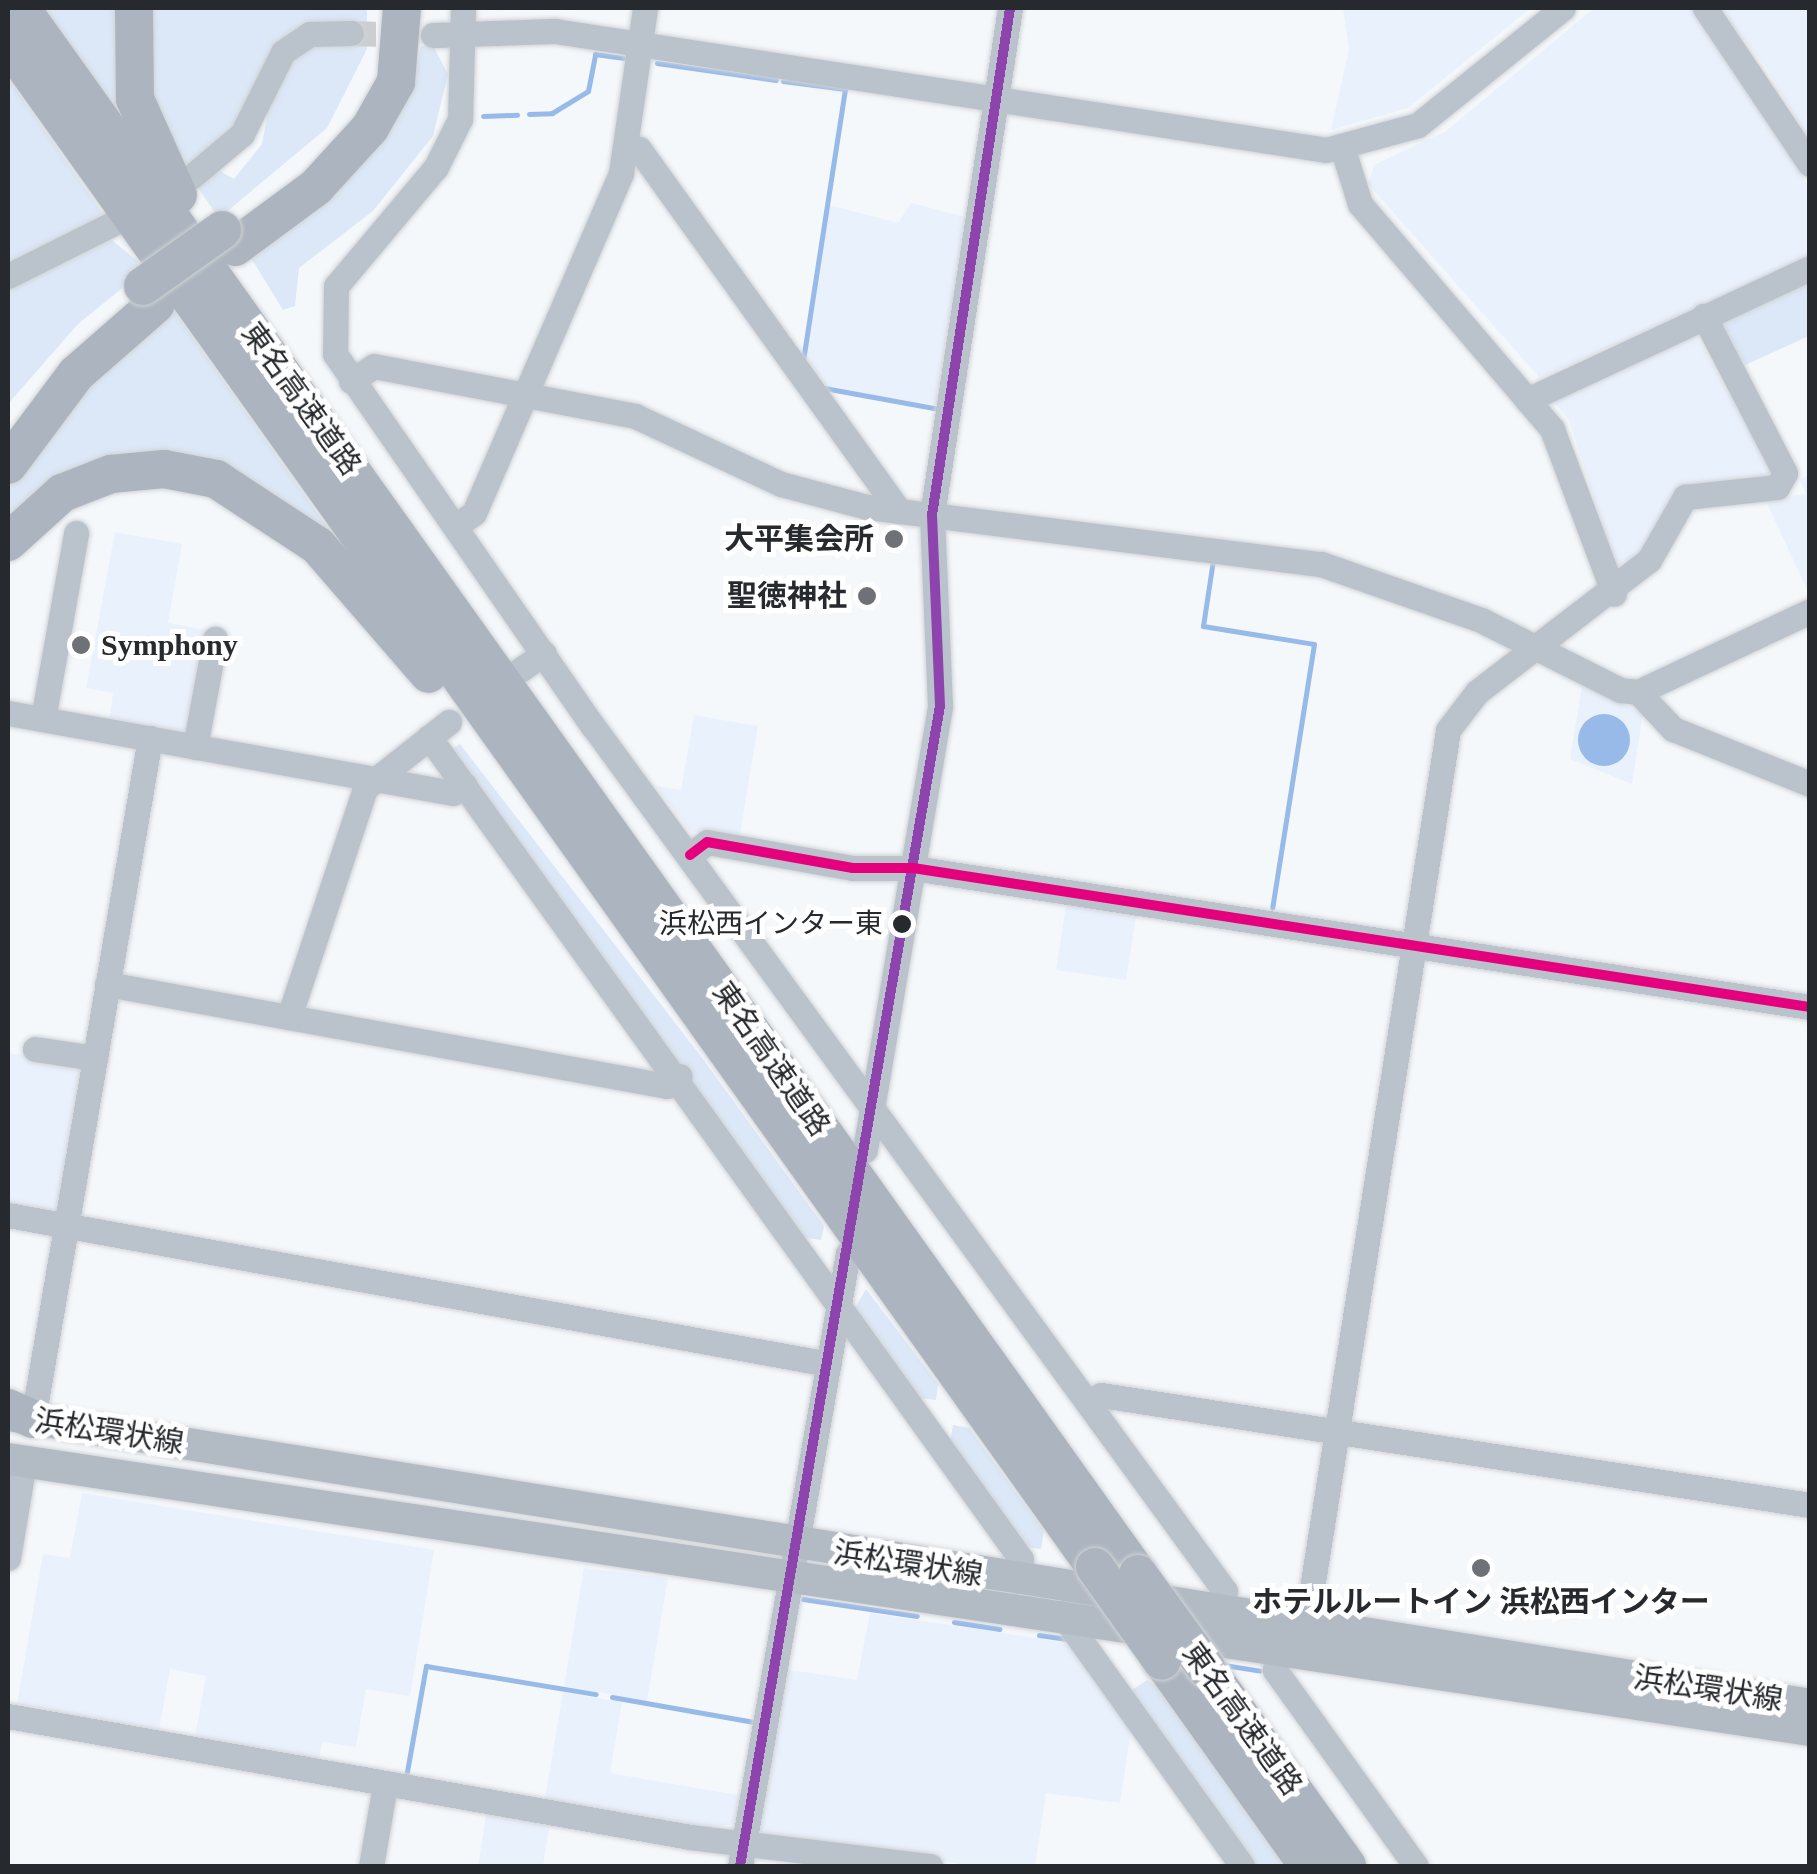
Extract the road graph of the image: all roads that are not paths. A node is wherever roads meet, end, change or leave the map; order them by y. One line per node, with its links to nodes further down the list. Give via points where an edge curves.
1 (21, 8): 30 (highway, 東名高速道路)
2 (134, 8): 30 (highway, via 130,69 163,169 313,390)
3 (379, 8): 20 (highway, via 379,52 351,116)
4 (402, 8): 20 (highway, via 396,82 370,128 316,187)
5 (645, 8): 13 (street)
6 (1010, 8): 14 (street)
7 (1562, 8): 16 (street, via 1418,126)
8 (1705, 8): 17 (street)
9 (464, 20): 11 (street); 13 (street); 25 (street, via 466,92 450,144 336,286 330,331)
10 (351, 33): 18 (street, via 310,34 283,52 242,134)
11 (433, 36)
12 (8, 43): 56 (highway, 東名高速道路)
13 (645, 50): 14 (street); 15 (street)
14 (996, 98): 16 (street); 32 (street)
15 (628, 146): 26 (street); 31 (street, via 650,164)
16 (1343, 150): 27 (street, via 1360,204)
17 (1810, 164)
18 (191, 177)
19 (118, 221): 22 (street)
20 (228, 239): 23 (highway)
21 (1810, 268): 24 (street)
22 (8, 276)
23 (150, 295): 28 (highway, via 60,359); 29 (highway, via 76,374)
24 (1704, 316): 27 (street); 36 (street, via 1785,473 1776,487 1685,497 1649,560)
25 (351, 381): 26 (street, via 374,366); 33 (street)
26 (525, 396): 31 (street, via 636,416 781,484); 33 (street, via 474,513)
27 (1527, 400): 36 (street, via 1552,429)
28 (8, 426)
29 (8, 465)
30 (376, 503): 89 (highway, 東名高速道路, bridge)
31 (899, 511): 32 (street)
32 (932, 515): 39 (street, via 1322,564 1481,620); 51 (street, via 942,680)
33 (456, 526): 40 (street)
34 (76, 533): 44 (street)
35 (8, 542): 56 (highway, via 62,493 137,469 216,479 270,507 318,546 415,658)
36 (1614, 594): 39 (street)
37 (1810, 612): 42 (street)
38 (214, 639): 46 (street)
39 (1535, 650): 42 (street, via 1602,686); 52 (street, via 1465,702 1448,730)
40 (544, 653): 41 (street); 50 (street)
41 (520, 670)
42 (1638, 692): 48 (street, via 1673,730)
43 (8, 712): 44 (street)
44 (43, 719): 45 (street)
45 (150, 738): 46 (street); 53 (street)
46 (196, 746): 47 (street)
47 (372, 779): 49 (street, via 453,793); 49 (street, via 439,730); 55 (street)
48 (1810, 784)
49 (465, 785): 59 (street)
50 (690, 855): 51 (street, via 707,842 852,868); 60 (street)
51 (912, 868): 52 (street); 60 (street)
52 (1412, 946): 54 (street); 69 (street)
53 (108, 984): 55 (street); 58 (street)
54 (1810, 1007)
55 (289, 1017): 59 (street, via 667,1086)
56 (719, 1048): 88 (highway, 東名高速道路, bridge)
57 (35, 1049): 58 (street)
58 (95, 1058): 63 (street)
59 (680, 1076): 65 (street)
60 (872, 1105): 61 (street); 67 (street)
61 (865, 1150)
62 (8, 1215): 63 (street)
63 (66, 1226): 66 (street); 68 (street)
64 (848, 1253): 65 (street)
65 (840, 1302): 66 (street); 74 (street, via 1021,1559)
66 (828, 1364): 73 (street)
67 (1089, 1404): 69 (street, via 1101,1395); 76 (street, via 1225,1590)
68 (16, 1414): 73 (main road, 浜松環状線)
69 (1336, 1432): 71 (street); 77 (street)
70 (16, 1460): 72 (street); 73 (main road, 浜松環状線, via 488,1538)
71 (1810, 1505)
72 (8, 1558)
73 (794, 1560): 74 (main road, 浜松環状線); 75 (main road, 浜松環状線); 83 (street)
74 (1018, 1581): 76 (main road, 浜松環状線)
75 (1061, 1613): 78 (main road, 浜松環状線); 87 (street)
76 (1222, 1613): 77 (main road, 浜松環状線)
77 (1306, 1626): 79 (main road, 浜松環状線)
78 (1278, 1648): 81 (main road, 浜松環状線); 90 (street, via 1275,1670)
79 (1810, 1704)
80 (8, 1716): 82 (street)
81 (1810, 1730)
82 (384, 1784): 83 (street, via 690,1837); 84 (street)
83 (745, 1838): 85 (street); 86 (street)
84 (371, 1866)
85 (740, 1866)
86 (930, 1866)
87 (1242, 1866)
88 (1308, 1866)
89 (1347, 1866)
90 (1416, 1866)

